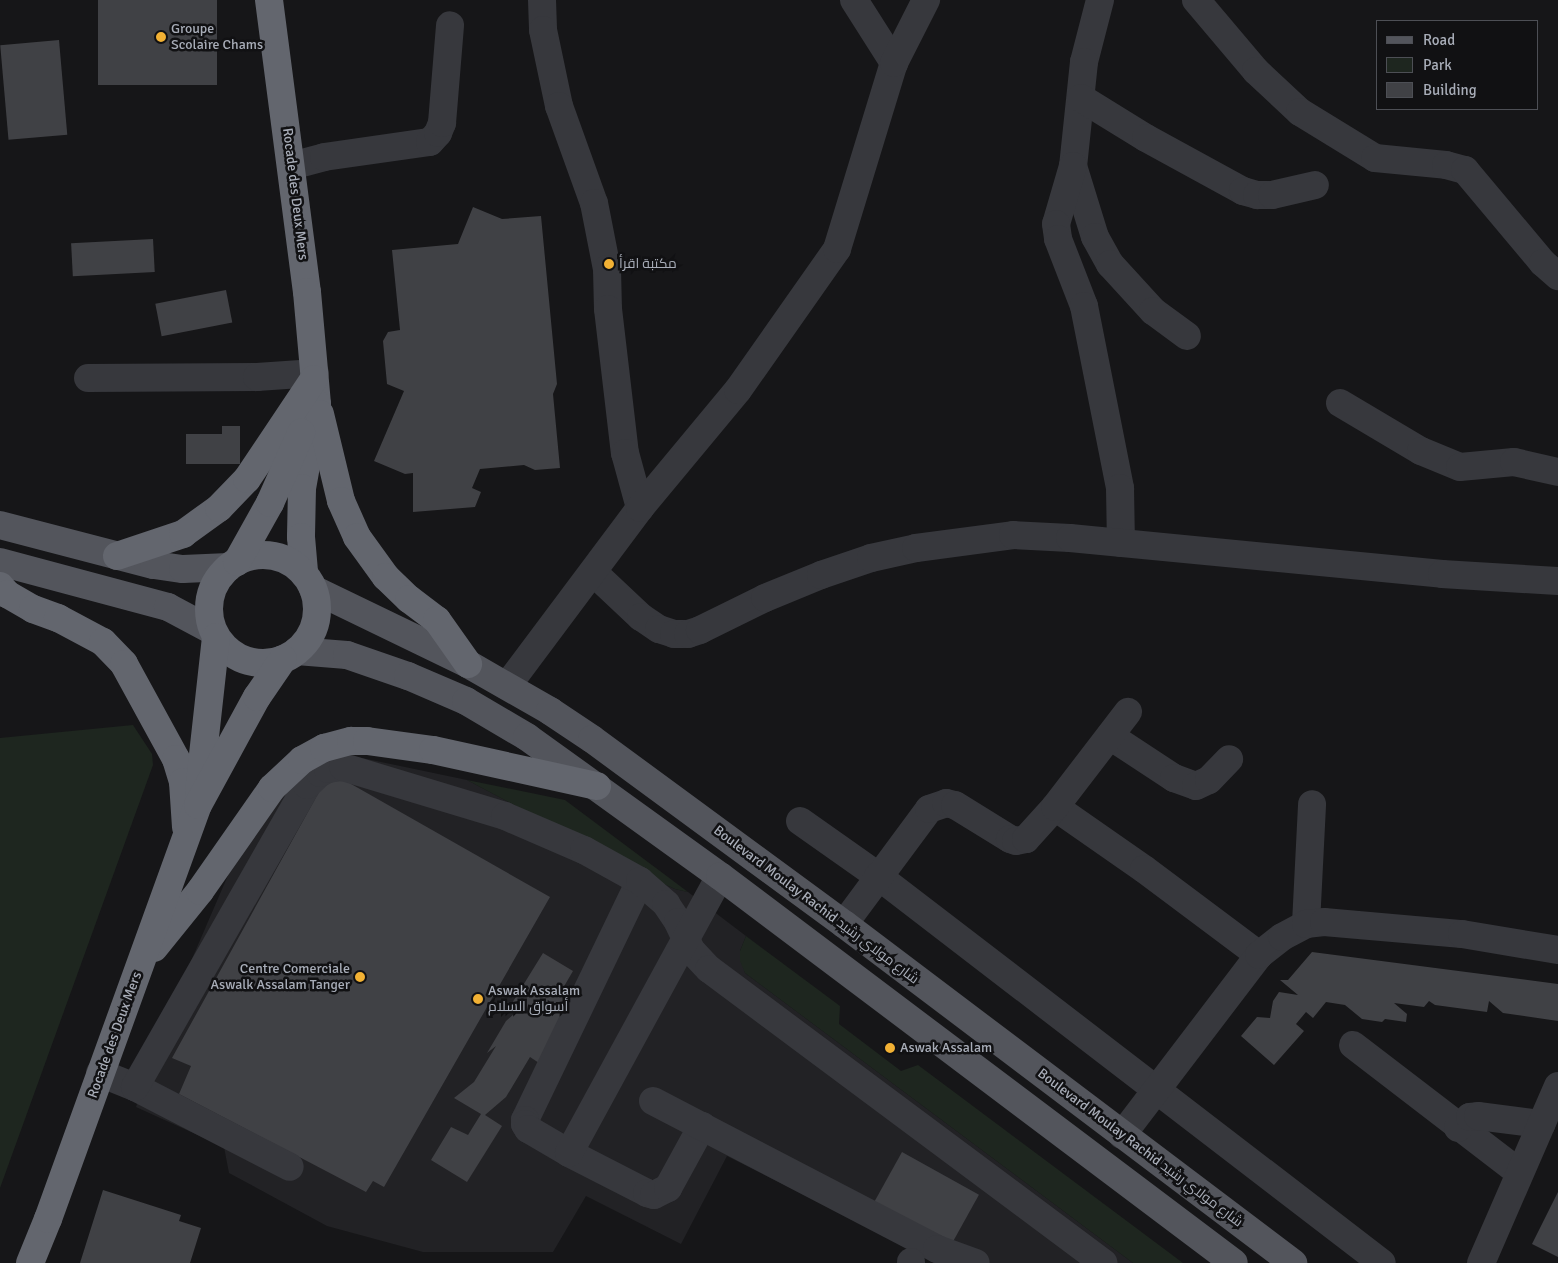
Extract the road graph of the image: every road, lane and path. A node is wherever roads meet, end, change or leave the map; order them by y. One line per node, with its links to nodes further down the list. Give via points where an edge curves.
1 (270, 0): 10 (highway, Rocade des Deux Mers)
2 (542, 0): 19 (street, via 543,30 560,106 594,202 607,269 608,309 625,453)
3 (854, 0): 8 (street)
4 (926, 0): 8 (street)
5 (1100, 0): 9 (street, via 1084,62)
6 (1196, 0): 13 (street, via 1256,72 1300,112 1375,158 1465,170 1543,263)
7 (450, 25): 10 (street, via 442,123 430,142 324,157)
8 (894, 63): 19 (street, via 837,249 738,390)
9 (1081, 98): 11 (street); 12 (street, via 1243,191 1272,195)
10 (291, 166): 16 (highway, Rocade des Deux Mers)
11 (1073, 166): 14 (street, via 1095,237 1110,264 1153,311); 21 (street, via 1058,216 1058,239 1084,306 1120,488)
12 (1315, 185)
13 (1558, 276)
14 (1187, 336)
15 (88, 378): 16 (street, via 257,377)
16 (315, 386): 22 (highway, via 247,479 219,508 183,534); 24 (highway, Rocade des Deux Mers, via 299,440 261,520); 26 (highway, Rocade des Deux Mers, via 302,488 300,537); 31 (highway, via 341,501 358,537 386,577 409,600 438,620)
17 (1340, 403): 18 (street, via 1421,450 1460,467 1514,462)
18 (1558, 472)
19 (640, 508): 25 (street)
20 (0, 525): 22 (main road)
21 (1122, 543): 25 (street, via 1013,535 916,548 871,558 821,575 688,634 659,629 641,617); 27 (street, via 1442,574)
22 (117, 556): 24 (main road, via 183,570)
23 (0, 562): 29 (main road, via 168,607)
24 (233, 564): 26 (highway, via 254,556 272,556 290,562); 29 (highway, Rocade des Deux Mers, via 213,589 209,607)
25 (593, 572): 32 (street)
26 (308, 581): 30 (highway, Rocade des Deux Mers, via 317,605 315,622 309,638); 31 (main road, Boulevard Moulay Rachid شارع مولاي رشيد)
27 (1558, 581)
28 (0, 586): 41 (highway, via 7,594 33,609 58,618 102,642 124,664 176,758 183,782)
29 (215, 634): 30 (highway, via 233,654 249,661 266,663); 38 (highway, Rocade des Deux Mers)
30 (290, 655): 36 (main road, via 347,655 408,676 466,701 528,737); 38 (highway, Rocade des Deux Mers, via 257,697)
31 (468, 664): 32 (main road, Boulevard Moulay Rachid شارع مولاي رشيد)
32 (507, 686): 45 (main road, Boulevard Moulay Rachid شارع مولاي رشيد, via 592,739)
33 (1128, 712): 34 (street)
34 (1110, 736): 35 (street, via 1174,778 1196,786 1209,780); 39 (street)
35 (1229, 759)
36 (597, 786): 42 (main road); 50 (highway, via 433,750 351,741 324,748 302,760 272,788 200,891)
37 (1312, 804): 46 (street)
38 (198, 805): 41 (highway, Rocade des Deux Mers)
39 (1055, 807): 43 (street, via 1030,836 1016,841 955,805 937,805 922,816); 49 (street)
40 (800, 822): 43 (street)
41 (187, 835): 50 (highway, Rocade des Deux Mers)
42 (720, 876): 47 (street); 64 (main road)
43 (878, 876): 45 (street); 55 (street)
44 (640, 882): 47 (street, via 666,904); 54 (street, via 584,850 505,816 343,767 328,769 307,785); 61 (street, via 525,1120 528,1129)
45 (844, 924): 60 (main road, Boulevard Moulay Rachid شارع مولاي رشيد)
46 (1306, 924): 48 (street, via 1324,922 1462,934); 49 (street)
47 (684, 939): 61 (street); 67 (street, via 699,960 719,977)
48 (1558, 950)
49 (1259, 955): 55 (street)
50 (142, 962): 52 (highway, Rocade des Deux Mers)
51 (1353, 1045): 59 (street)
52 (100, 1073): 54 (street); 65 (highway, Rocade des Deux Mers)
53 (1558, 1086): 57 (street)
54 (135, 1087): 62 (street)
55 (1157, 1089): 60 (street); 70 (street)
56 (653, 1101): 58 (street)
57 (1541, 1124): 59 (street, via 1478,1116 1470,1117); 63 (street)
58 (702, 1126): 61 (street, via 668,1188 654,1195); 66 (street, via 937,1249)
59 (1458, 1128): 63 (street)
60 (1122, 1135): 69 (main road, Boulevard Moulay Rachid شارع مولاي رشيد)
61 (569, 1153)
62 (290, 1167)
63 (1520, 1173): 71 (street)
64 (1215, 1254): 68 (main road)
65 (30, 1263)
66 (976, 1263)
67 (1104, 1263)
68 (1234, 1263)
69 (1293, 1263)
70 (1382, 1263)
71 (1481, 1263)

